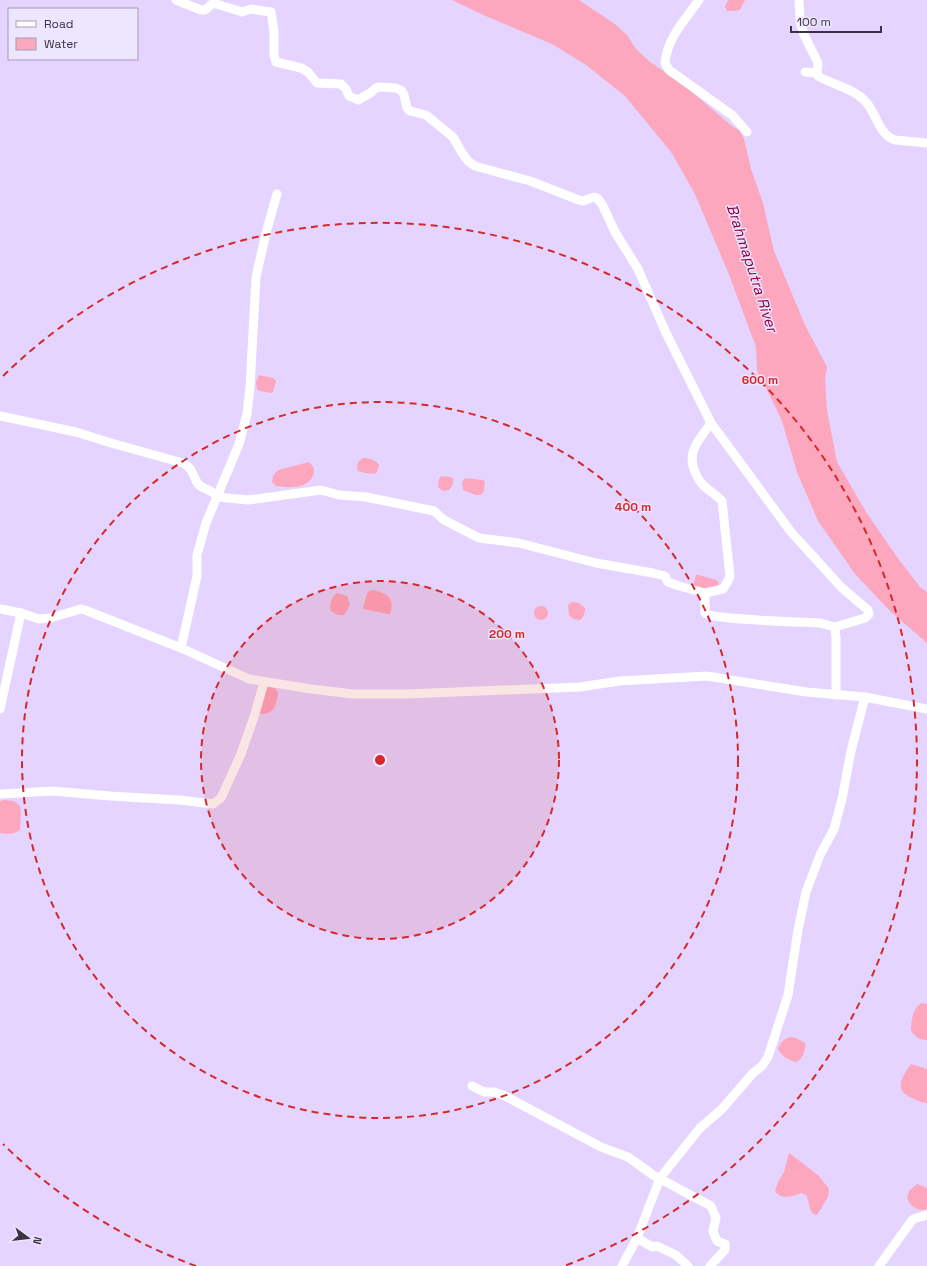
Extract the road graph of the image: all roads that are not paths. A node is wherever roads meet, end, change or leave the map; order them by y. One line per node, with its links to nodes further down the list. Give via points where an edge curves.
1 (176, 0): 10 (street, via 201,10 205,10 213,3 242,12 271,12 276,62 301,68 317,83 341,84 348,96 353,99 363,98 376,88 396,88 402,91 410,111 426,115 453,137 468,161 475,166 530,181 579,200 597,198 614,232 638,269 666,333)
2 (699, 0): 6 (street, via 670,41 664,63 732,115)
3 (799, 0): 5 (street, via 800,20 804,35 818,63)
4 (805, 72): 5 (street)
5 (817, 73): 7 (street, via 823,79 859,95 866,101 883,132 890,138)
6 (747, 132)
7 (927, 143)
8 (277, 194): 11 (street, via 256,277 247,414 239,444)
9 (0, 416): 11 (street, via 76,432 183,463 191,469 199,485 214,492)
10 (711, 423): 12 (street, via 696,444 692,462 701,483 722,501 730,576 723,589); 15 (street, via 791,532 842,588 868,610 869,614 865,618)
11 (216, 496): 12 (street, via 248,500 321,490 339,495 366,496 434,511 444,520 479,538 519,543 596,563 653,573 665,576 668,582); 16 (street, via 197,555 197,576)
12 (705, 593): 15 (street, via 705,613 709,616 820,623)
13 (0, 609): 14 (street)
14 (21, 613): 16 (street, via 39,619 81,609); 20 (street)
15 (835, 627): 18 (street)
16 (181, 648): 17 (street, via 249,679)
17 (264, 682): 18 (street, via 353,694 406,694 580,687 619,681 707,676); 22 (street, via 241,754 221,798 213,804 53,791)
18 (836, 695): 19 (street)
19 (865, 697): 21 (street); 24 (street, via 834,829 820,855 806,892 788,995 768,1057 722,1109 700,1128)
20 (0, 709)
21 (927, 710)
22 (0, 794)
23 (472, 1086): 24 (street, via 484,1092 503,1095 601,1147 628,1157)
24 (660, 1178): 26 (street); 29 (street, via 711,1206 716,1218 713,1231 717,1241 725,1244 725,1250)
25 (927, 1215): 30 (street, via 913,1219)
26 (638, 1238): 27 (street); 28 (street, via 648,1246 657,1246 676,1255)
27 (622, 1266)
28 (688, 1266)
29 (710, 1266)
30 (879, 1266)

